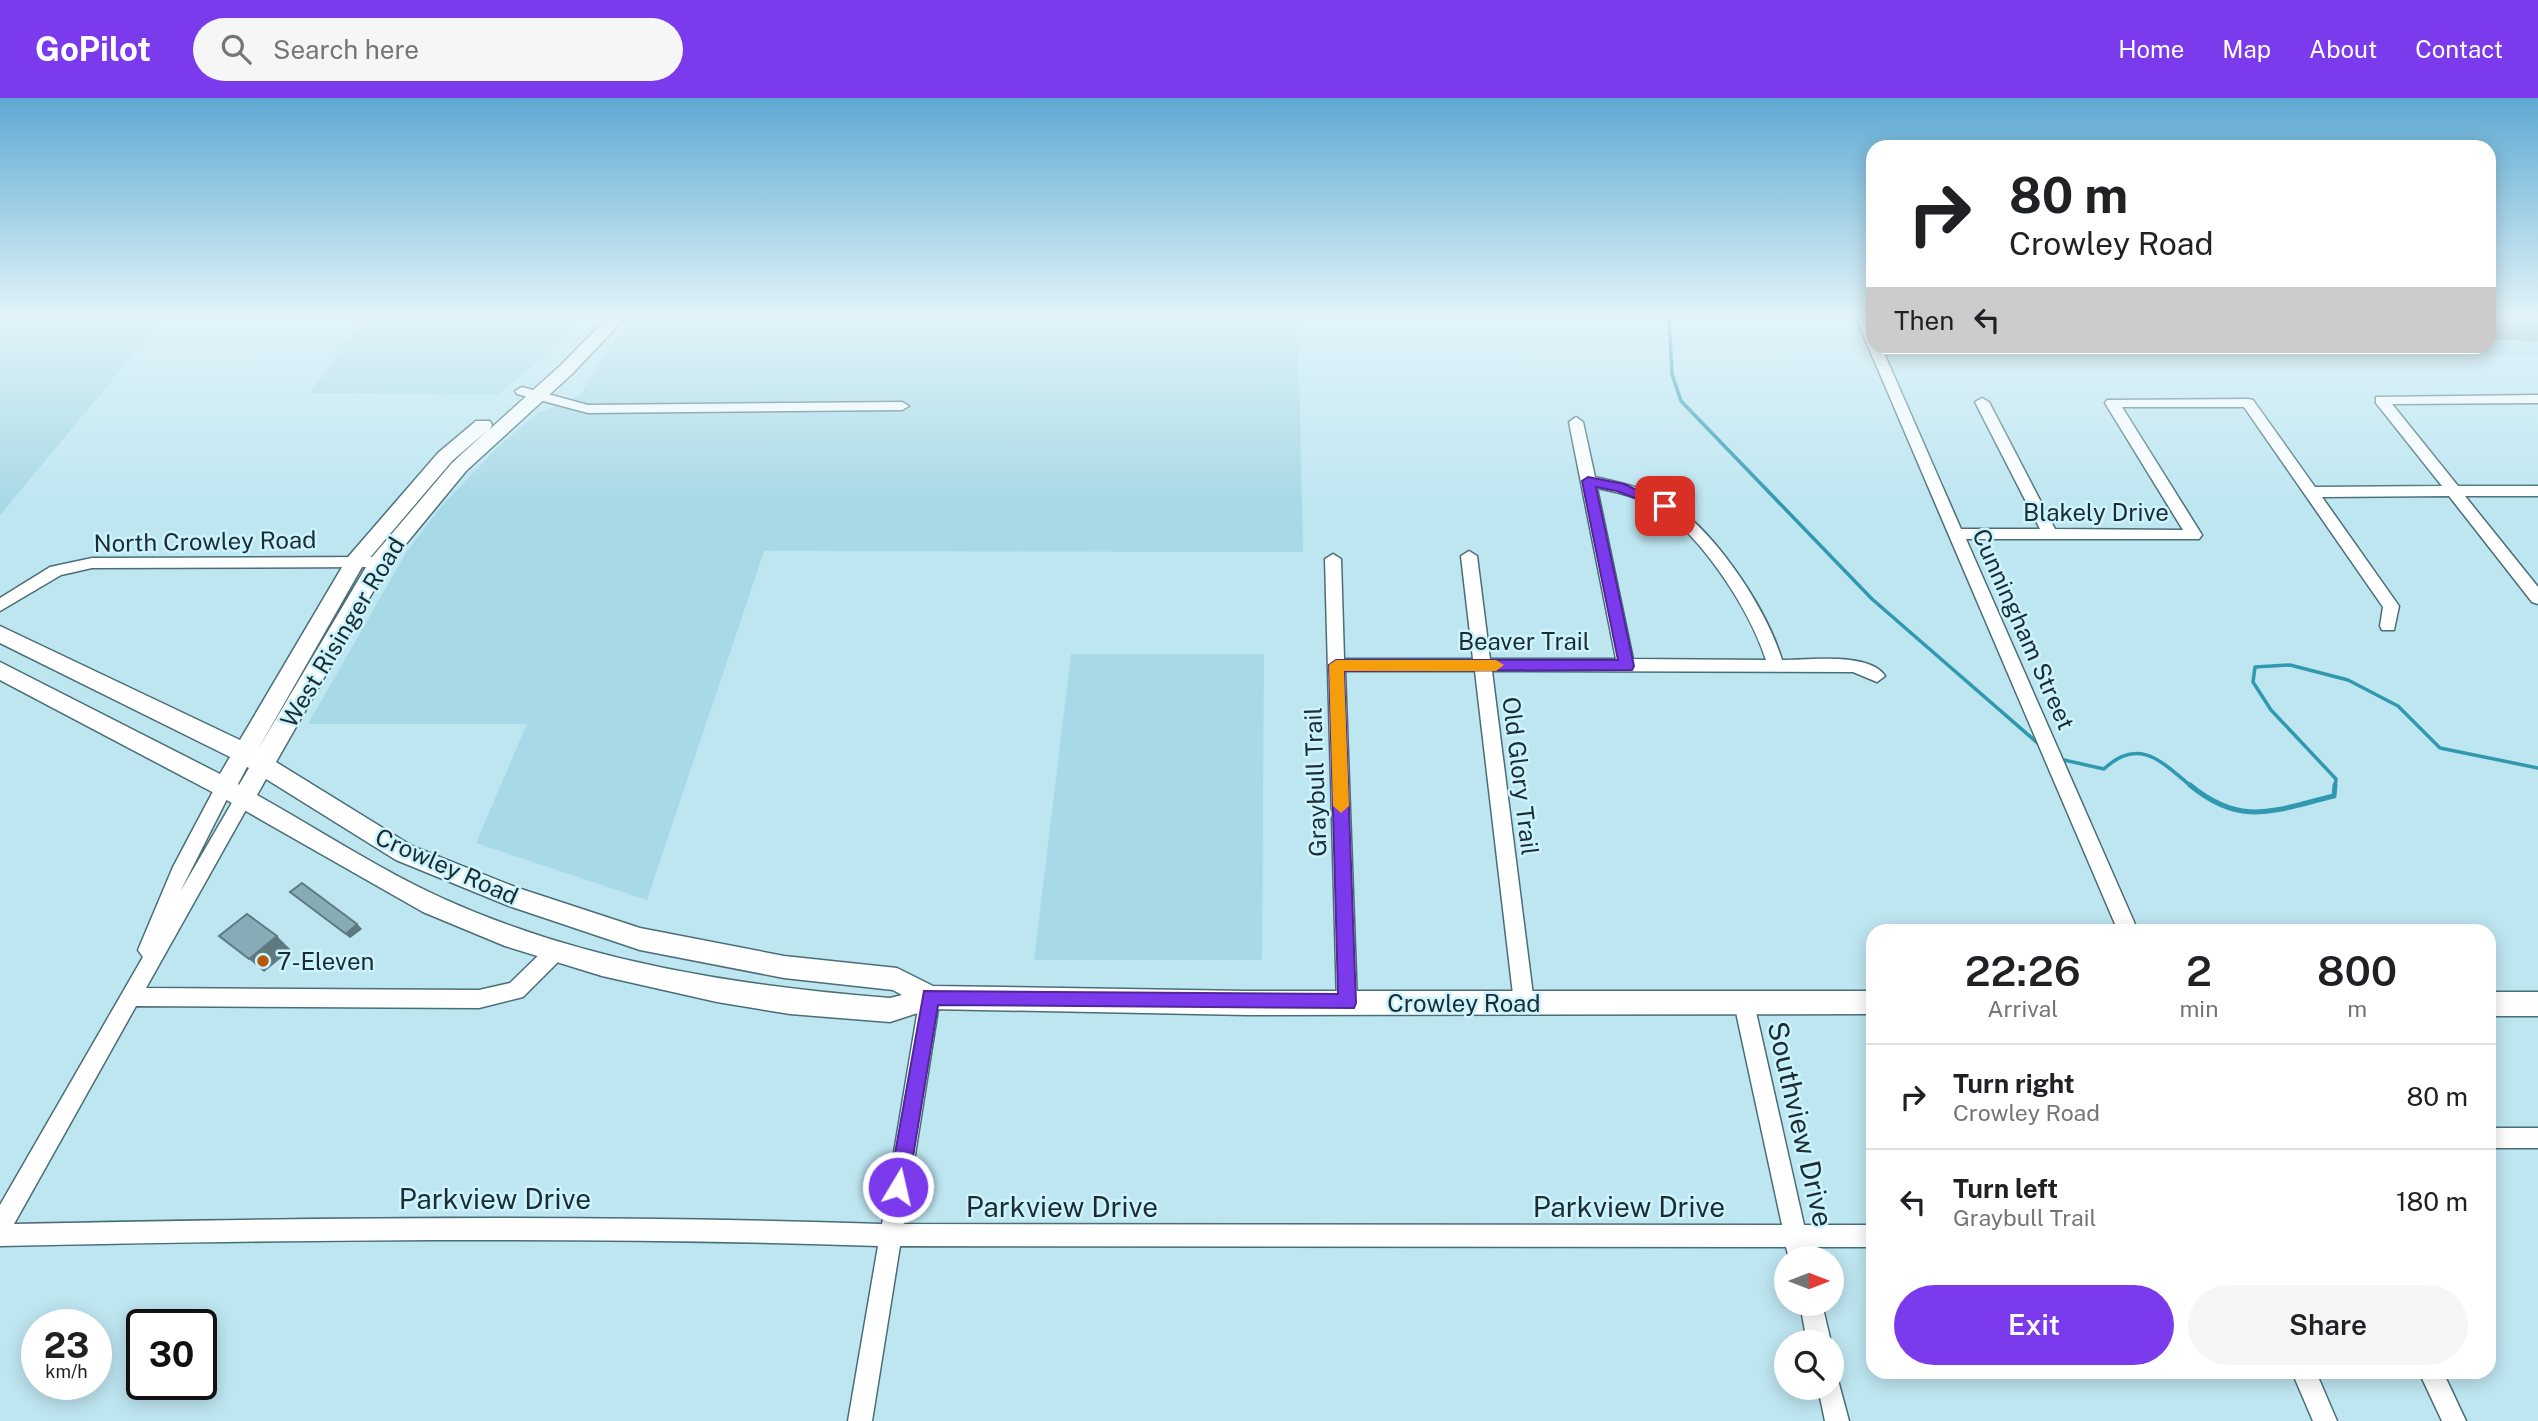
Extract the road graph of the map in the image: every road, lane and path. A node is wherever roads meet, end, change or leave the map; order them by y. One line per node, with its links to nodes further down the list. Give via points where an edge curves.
1 (542, 380): 4 (main road, West Risinger Road)
2 (545, 380): 4 (main road, West Risinger Road)
3 (1888, 380): 13 (street, Cunningham Street)
4 (530, 393): 7 (street, via 588,409 616,410); 17 (main road, West Risinger Road, via 445,457); 18 (main road, West Risinger Road, via 459,467)
5 (2538, 399): 10 (street, via 2381,400)
6 (1982, 402): 14 (street)
7 (902, 406)
8 (1576, 422): 9 (street)
9 (1588, 481): 25 (street); 26 (street, via 1642,495 1679,518 1754,606)
10 (2452, 490): 11 (street); 12 (street); 19 (street)
11 (2538, 491)
12 (2311, 492): 14 (street, Blakely Drive, via 2248,403 2112,403 2194,535); 21 (street, via 2391,606)
13 (1956, 534): 14 (street, Blakely Drive); 31 (street, Cunningham Street)
14 (2050, 534)
15 (1469, 556): 24 (street, Old Glory Trail)
16 (1333, 559): 23 (street, Graybull Trail)
17 (355, 562): 18 (street, North Crowley Road); 20 (street, North Crowley Road, via 92,563 56,571); 29 (main road, West Risinger Road)
18 (379, 562): 29 (main road, West Risinger Road)
19 (2538, 598)
20 (0, 605)
21 (2388, 626)
22 (0, 635): 29 (main road, Crowley Road)
23 (1336, 665): 24 (street, Beaver Trail); 35 (street, Graybull Trail)
24 (1483, 665): 25 (street, Beaver Trail); 36 (street, Old Glory Trail)
25 (1626, 666): 26 (street, Beaver Trail)
26 (1776, 666): 28 (street, Beaver Trail, via 1855,666)
27 (0, 670): 30 (main road, Crowley Road)
28 (1877, 676)
29 (253, 759): 30 (main road, West Risinger Road); 34 (main road, Crowley Road, via 404,853 509,896 640,939 784,967 897,979)
30 (233, 793): 32 (main road, Crowley Road, via 432,905); 33 (street, West Risinger Road)
31 (2125, 924)
32 (556, 951): 33 (street, via 516,991 479,999); 34 (main road, Crowley Road, via 718,991 790,1002 890,1010)
33 (132, 997): 43 (street, West Risinger Road)
34 (930, 997): 35 (main road, Crowley Road); 45 (street)
35 (1347, 1003): 36 (main road, Crowley Road)
36 (1524, 1003): 37 (main road, Crowley Road)
37 (1744, 1003): 38 (main road, Crowley Road); 46 (street, Southview Drive)
38 (1866, 1003)
39 (2496, 1004): 40 (main road)
40 (2538, 1004)
41 (2496, 1138): 42 (street)
42 (2538, 1138)
43 (0, 1226)
44 (0, 1235): 45 (street, Parkview Drive, via 673,1228)
45 (890, 1236): 46 (street, Parkview Drive); 52 (street)
46 (1795, 1236): 47 (street, Parkview Drive); 48 (street, Southview Drive)
47 (1866, 1236)
48 (1797, 1246)
49 (2307, 1379): 54 (street)
50 (2434, 1379): 55 (street)
51 (1832, 1400): 53 (street)
52 (860, 1421)
53 (1837, 1421)
54 (2325, 1421)
55 (2454, 1421)

